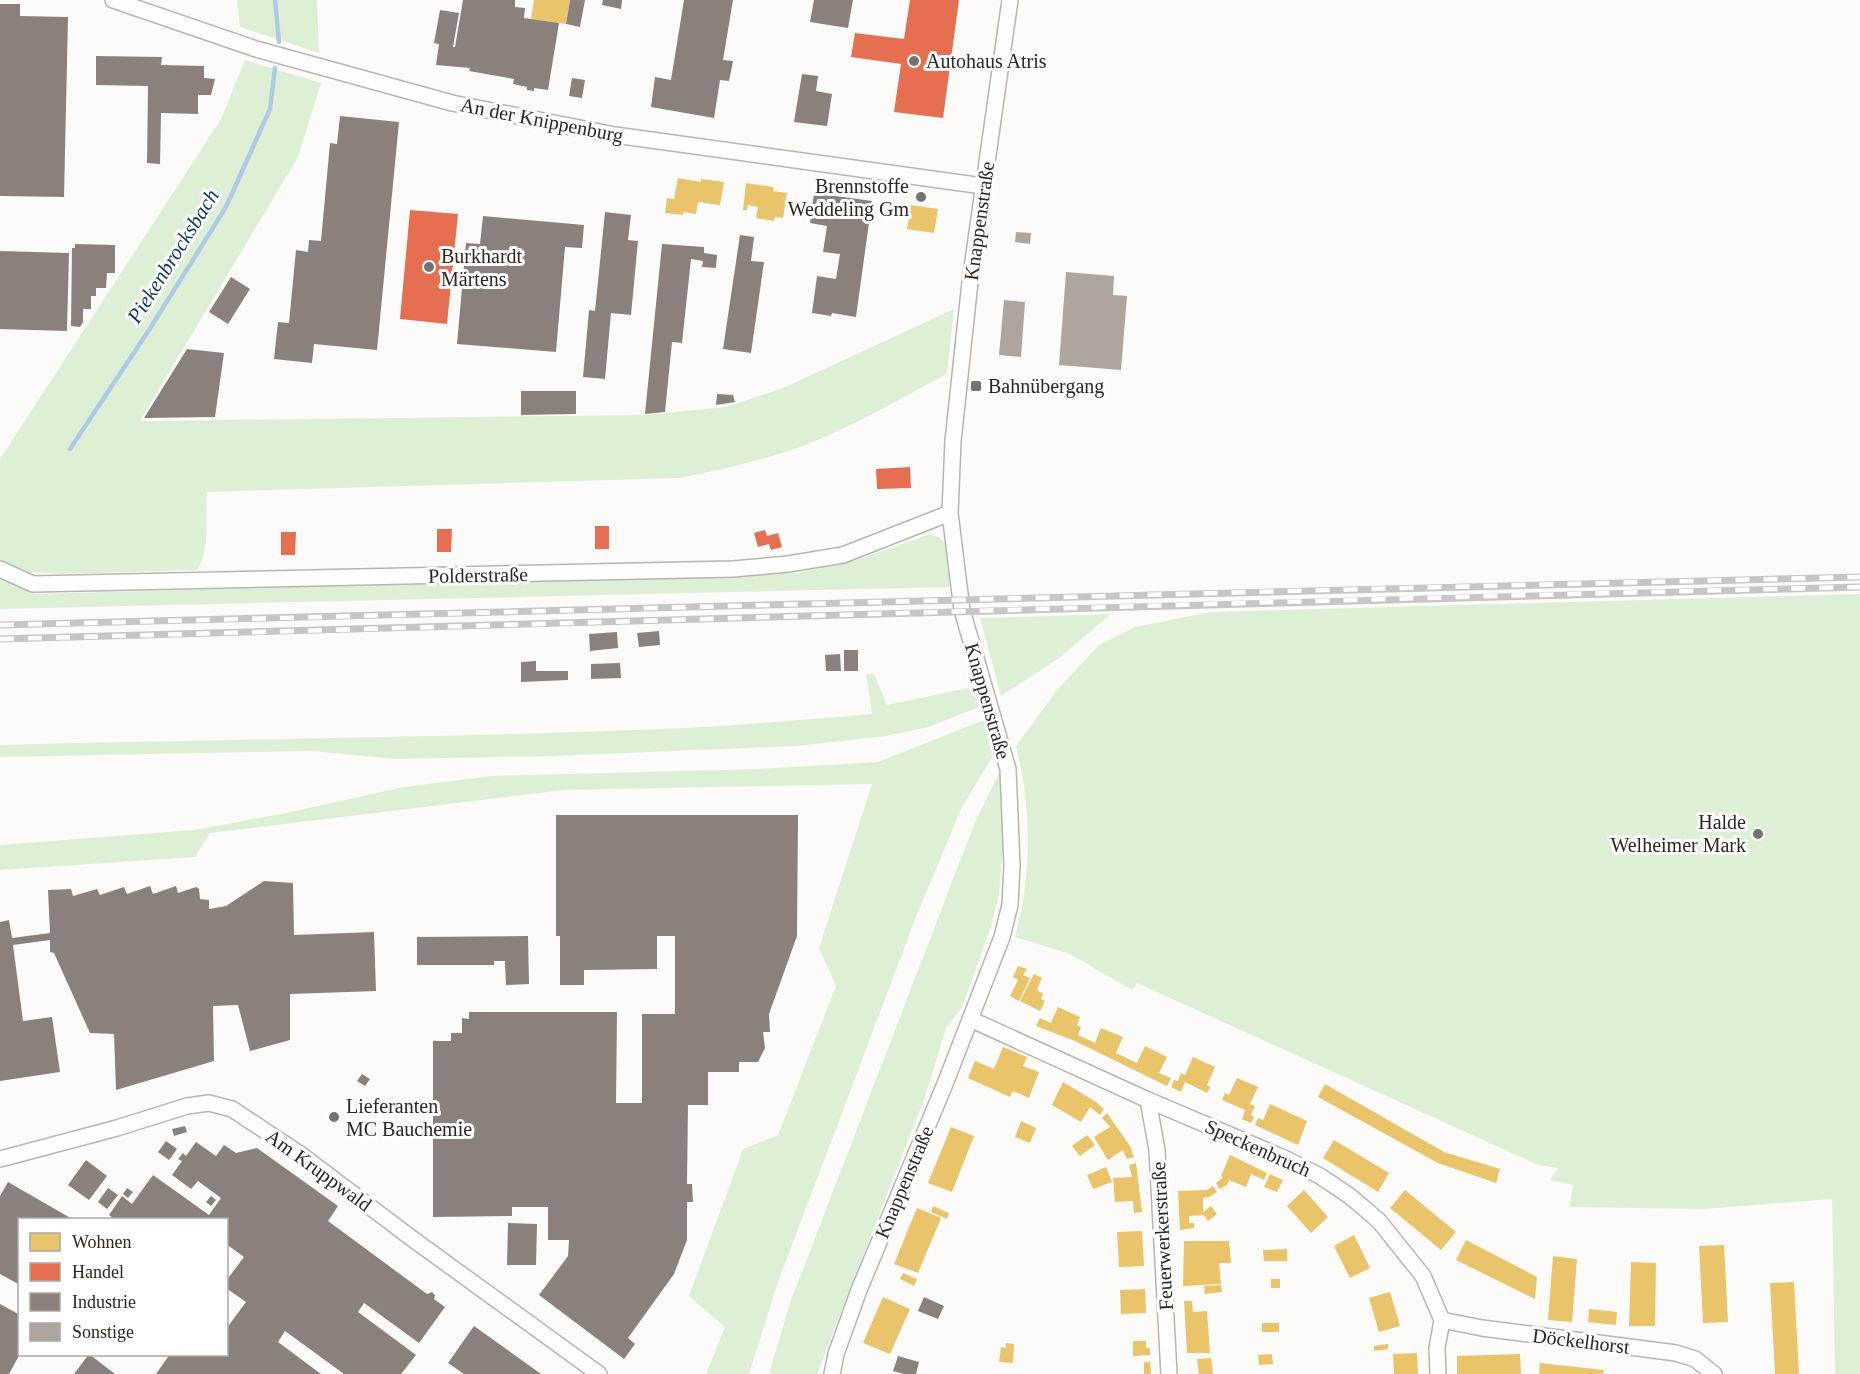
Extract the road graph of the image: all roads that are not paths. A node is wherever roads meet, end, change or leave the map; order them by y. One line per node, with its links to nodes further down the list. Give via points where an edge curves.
1 (113, 0): 3 (street, An der Knippenburg, via 256,49 452,103 615,135)
2 (1010, 0): 3 (street, Knappenstraße)
3 (983, 186): 4 (street, Knappenstraße, via 956,411)
4 (950, 513): 5 (street, Polderstraße, via 843,555 733,569 33,584); 6 (street, Knappenstraße, via 962,610 1008,769 1012,866 1010,905 1002,937)
5 (0, 569)
6 (970, 1019): 7 (street, Speckenbruch); 11 (street, Knappenstraße, via 859,1290)
7 (1148, 1100): 9 (street, Speckenbruch, via 1284,1158 1351,1197 1379,1221 1406,1253 1423,1276); 12 (street, Feuerwerkerstraße, via 1157,1150)
8 (0, 1159): 10 (street, Am Kruppwald, via 187,1106 209,1103 232,1109 300,1154)
9 (1442, 1320): 13 (street); 14 (street, Döckelhorst, via 1676,1353 1695,1359)
10 (599, 1374)
11 (832, 1374)
12 (1169, 1374)
13 (1438, 1374)
14 (1714, 1374)

